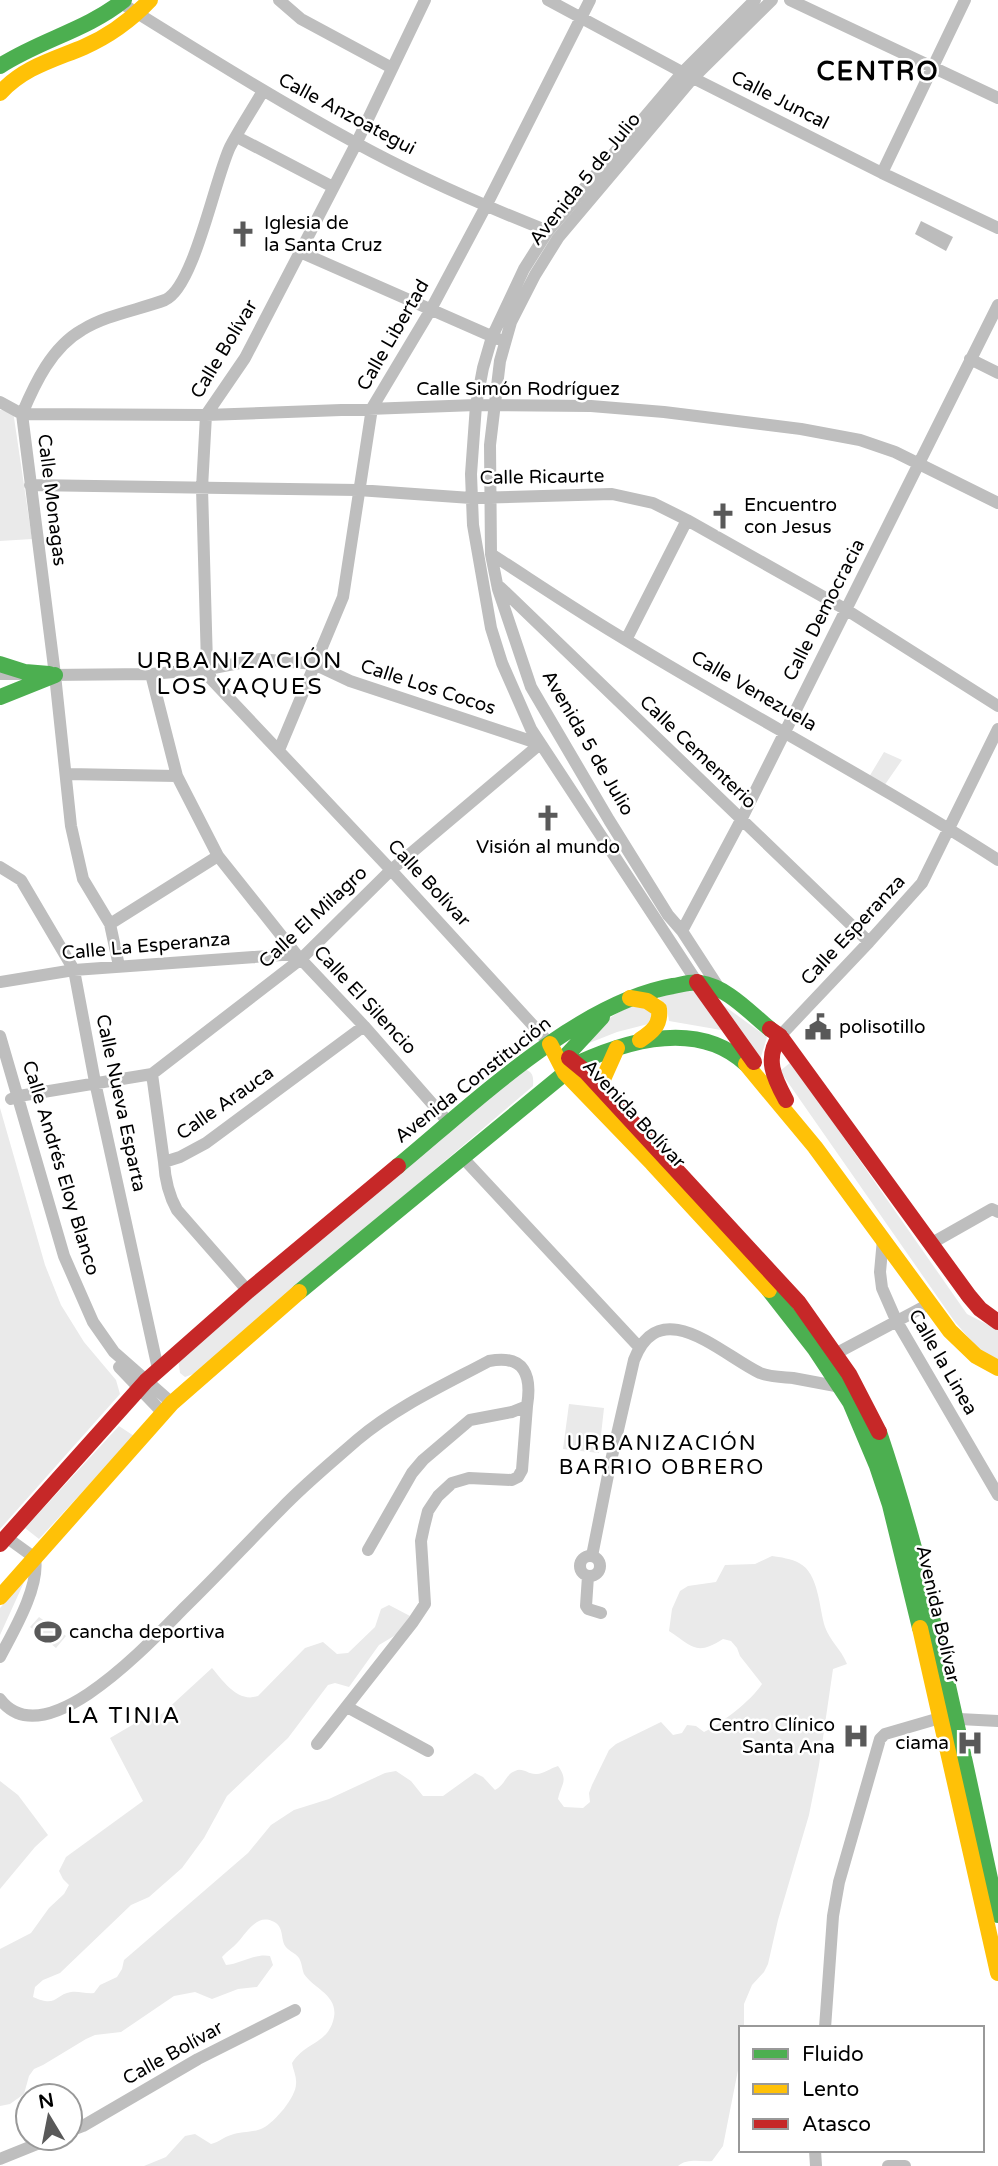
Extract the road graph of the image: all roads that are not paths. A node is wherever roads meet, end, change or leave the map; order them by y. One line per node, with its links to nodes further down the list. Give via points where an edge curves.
1 (150, 0): 11 (main road)
2 (279, 0): 15 (street, via 300,19)
3 (425, 0): 15 (street, Calle Bolívar)
4 (548, 0): 12 (street, Calle Juncal)
5 (590, 0): 12 (street, Calle Libertad)
6 (755, 0): 16 (street, Avenida 5 de Julio)
7 (772, 0): 16 (street, Avenida 5 de Julio)
8 (790, 0): 14 (street)
9 (965, 0): 14 (street)
10 (122, 1): 11 (street, Calle Anzoategui); 13 (main road, via 100,19 36,45)
11 (138, 13): 17 (street, Calle Anzoategui); 18 (main road, via 84,47 24,71)
12 (582, 18): 16 (street, Calle Juncal); 24 (street, Calle Libertad)
13 (0, 66)
14 (933, 66): 19 (street); 22 (street)
15 (392, 68): 21 (street, Calle Bolívar)
16 (688, 75): 22 (street, Calle Juncal); 26 (street, Avenida 5 de Julio); 31 (street, Avenida 5 de Julio, via 558,238 517,310)
17 (263, 91): 20 (street, Calle Monagas); 21 (street, Calle Anzoategui)
18 (0, 93)
19 (998, 98)
20 (236, 137): 23 (street); 38 (street, Calle Monagas, via 198,245 174,295 98,322 68,339 38,379)
21 (356, 144): 23 (street, Calle Bolívar); 24 (street, Calle Anzoategui)
22 (882, 173): 25 (street, Calle Juncal)
23 (333, 187): 27 (street, Calle Bolívar)
24 (486, 206): 26 (street, Calle Anzoategui); 29 (street, Calle Libertad)
25 (998, 228)
26 (548, 231): 30 (street, Avenida 5 de Julio)
27 (300, 252): 29 (street); 39 (street, Calle Bolívar, via 245,358)
28 (998, 305): 32 (street, Calle Democracia)
29 (430, 311): 30 (street); 37 (street, Calle Libertad)
30 (492, 337): 31 (street); 35 (street, Avenida 5 de Julio)
31 (506, 342): 36 (street, Avenida 5 de Julio)
32 (970, 359): 33 (street); 40 (street, Calle Democracia)
33 (998, 373)
34 (0, 402): 38 (street)
35 (476, 405): 36 (street, Calle Simón Rodríguez); 37 (street, Calle Simón Rodríguez); 45 (street, Avenida 5 de Julio)
36 (495, 405): 40 (street, Calle Simón Rodríguez, via 591,406 801,429 860,440); 44 (street, Avenida 5 de Julio)
37 (373, 408): 39 (street, Calle Simón Rodríguez); 43 (street, Calle Libertad)
38 (22, 414): 39 (street, Calle Simón Rodríguez); 41 (street, Calle Monagas)
39 (206, 415): 42 (street, Calle Bolívar)
40 (919, 463): 46 (street, Calle Simón Rodríguez); 52 (street, Calle Democracia)
41 (30, 485): 42 (street, Calle Ricaurte); 58 (street, Calle Monagas)
42 (202, 488): 43 (street, Calle Ricaurte); 56 (street, Calle Bolívar)
43 (358, 490): 45 (street, Calle Ricaurte); 55 (street, Calle Libertad, via 343,597)
44 (489, 497): 45 (street, Calle Ricaurte); 47 (street, Calle Ricaurte, via 612,494 653,503); 48 (street, Avenida 5 de Julio)
45 (471, 498): 51 (street, Avenida 5 de Julio)
46 (998, 503)
47 (687, 520): 52 (street, Calle Ricaurte); 53 (street)
48 (491, 554): 49 (street, Calle Venezuela); 50 (street, Avenida 5 de Julio)
49 (519, 572): 50 (street); 53 (street, Calle Venezuela)
50 (499, 588): 51 (street); 62 (street, Avenida 5 de Julio, via 531,687); 69 (street, Calle Cementerio)
51 (484, 593): 65 (street, Avenida 5 de Julio, via 502,663)
52 (845, 609): 61 (street, Calle Ricaurte); 64 (street, Calle Democracia)
53 (626, 640): 64 (street, Calle Venezuela)
54 (0, 664): 58 (main road, via 24,672)
55 (314, 664): 56 (street, Calle Los Cocos, via 260,659); 65 (street, Calle Los Cocos, via 350,681); 66 (street, Calle Libertad)
56 (208, 669): 59 (street, Calle Los Cocos); 66 (street, Calle Bolívar, via 211,679)
57 (0, 674): 58 (street, Calle Los Cocos)
58 (55, 674): 59 (street, Calle Los Cocos); 60 (main road); 67 (street, Calle Monagas)
59 (151, 674): 68 (street, Calle El Silencio)
60 (0, 697)
61 (998, 706)
62 (545, 711): 65 (street); 76 (street, Avenida 5 de Julio)
63 (998, 729): 70 (street, Calle Esperanza)
64 (785, 731): 69 (street, Calle Democracia); 70 (street, Calle Venezuela)
65 (540, 744): 74 (street, Calle El Milagro); 82 (street, Avenida 5 de Julio)
66 (279, 750): 74 (street, Calle Bolívar)
67 (67, 774): 68 (street); 75 (street, Calle Monagas, via 80,867)
68 (177, 776): 71 (street, Calle El Silencio)
69 (741, 820): 76 (street, Calle Democracia); 77 (street, Calle Cementerio)
70 (950, 830): 72 (street, Calle Venezuela); 77 (street, Calle Esperanza, via 922,883)
71 (218, 856): 75 (street); 78 (street, Calle El Silencio)
72 (998, 860)
73 (0, 867): 80 (street, Calle Nueva Esparta, via 21,880)
74 (391, 870): 78 (street, Calle El Milagro); 89 (street, Calle Bolívar)
75 (110, 924): 79 (street, Calle Monagas)
76 (682, 931): 83 (street, Avenida 5 de Julio)
77 (869, 942): 88 (street, Calle Esperanza)
78 (299, 956): 79 (street, Calle La Esperanza); 86 (street, Calle El Silencio); 93 (street, Calle El Milagro)
79 (119, 966): 80 (street, Calle La Esperanza)
80 (74, 970): 81 (street, Calle La Esperanza); 94 (street, Calle Nueva Esparta)
81 (0, 982)
82 (697, 982): 83 (main road, Avenida Constitución); 84 (main road, Avenida Constitución); 98 (main road)
83 (719, 988): 88 (main road, Avenida Constitución)
84 (629, 998): 85 (main road, Avenida Constitución); 90 (main road, via 655,1005 661,1018 654,1031)
85 (613, 1005): 89 (main road, Avenida Constitución); 92 (main road)
86 (364, 1026): 97 (street, Calle El Silencio); 100 (street, Calle Arauca, via 206,1143)
87 (0, 1036): 96 (street, Calle Andrés Eloy Blanco)
88 (780, 1036): 98 (main road, via 770,1066); 103 (main road, Avenida Constitución)
89 (550, 1044): 92 (main road, Avenida Bolívar); 97 (main road, Avenida Constitución)
90 (621, 1047): 92 (main road); 95 (main road); 98 (main road, via 673,1037 721,1046 736,1054)
91 (0, 1063): 96 (street, Calle Andrés Eloy Blanco)
92 (569, 1064): 95 (main road, Avenida Bolívar); 99 (main road); 113 (main road, Avenida Bolívar, via 778,1300)
93 (152, 1074): 94 (street, Calle El Milagro); 100 (street)
94 (95, 1082): 96 (street, Calle El Milagro); 111 (street, Calle Nueva Esparta)
95 (600, 1086): 109 (main road, Avenida Bolívar, via 799,1303)
96 (15, 1097): 112 (street, Calle Andrés Eloy Blanco, via 45,1203 93,1322)
97 (450, 1124): 104 (main road, Avenida Constitución)
98 (798, 1124): 102 (main road)
99 (463, 1158): 108 (street); 115 (main road, via 305,1286)
100 (164, 1162): 104 (street, Calle Arauca, via 169,1196 177,1210)
101 (998, 1212): 103 (street, via 992,1209)
102 (883, 1239): 105 (main road); 106 (street, Calle la Linea, via 882,1288)
103 (932, 1244): 107 (main road, Avenida Constitución, via 980,1309)
104 (248, 1291): 111 (main road, Avenida Constitución)
105 (929, 1304): 106 (street); 110 (main road, via 964,1346)
106 (896, 1320): 109 (street); 116 (street, Calle la Linea)
107 (998, 1322)
108 (639, 1347): 113 (street, via 663,1329 680,1329 763,1374); 121 (street, via 592,1556 580,1564 588,1576 586,1606)
109 (835, 1354): 125 (main road, Avenida Bolívar, via 878,1428 892,1468 936,1635)
110 (998, 1368)
111 (158, 1369): 112 (main road, Avenida Constitución)
112 (143, 1385): 115 (street, Calle Andrés Eloy Blanco); 117 (main road, Avenida Constitución)
113 (841, 1387): 125 (main road, Avenida Bolívar, via 884,1484)
114 (527, 1406): 118 (street, via 470,1420 423,1460); 123 (street, via 526,1371 511,1360 489,1361 440,1387 359,1438 101,1685 73,1703 34,1716 9,1709); 124 (street, via 518,1477 469,1478 453,1483 428,1511 421,1541 425,1604)
115 (167, 1408): 119 (main road)
116 (998, 1495)
117 (3, 1540): 119 (street)
118 (368, 1550)
119 (35, 1558): 120 (main road); 122 (street, via 30,1591)
120 (0, 1597)
121 (601, 1614)
122 (0, 1657)
123 (0, 1699)
124 (347, 1707): 127 (street); 128 (street)
125 (947, 1719): 126 (street); 129 (main road, Avenida Bolívar); 130 (main road, Avenida Bolívar); 132 (street, via 880,1739 839,1881)
126 (998, 1721)
127 (317, 1744)
128 (428, 1751)
129 (998, 1915)
130 (998, 1973)
131 (295, 2010): 133 (street, Calle Bolívar, via 198,2059)
132 (825, 2026)
133 (84, 2125)
134 (17, 2152): 135 (street)
135 (0, 2159)
136 (888, 2166): 137 (street)
137 (905, 2166)

